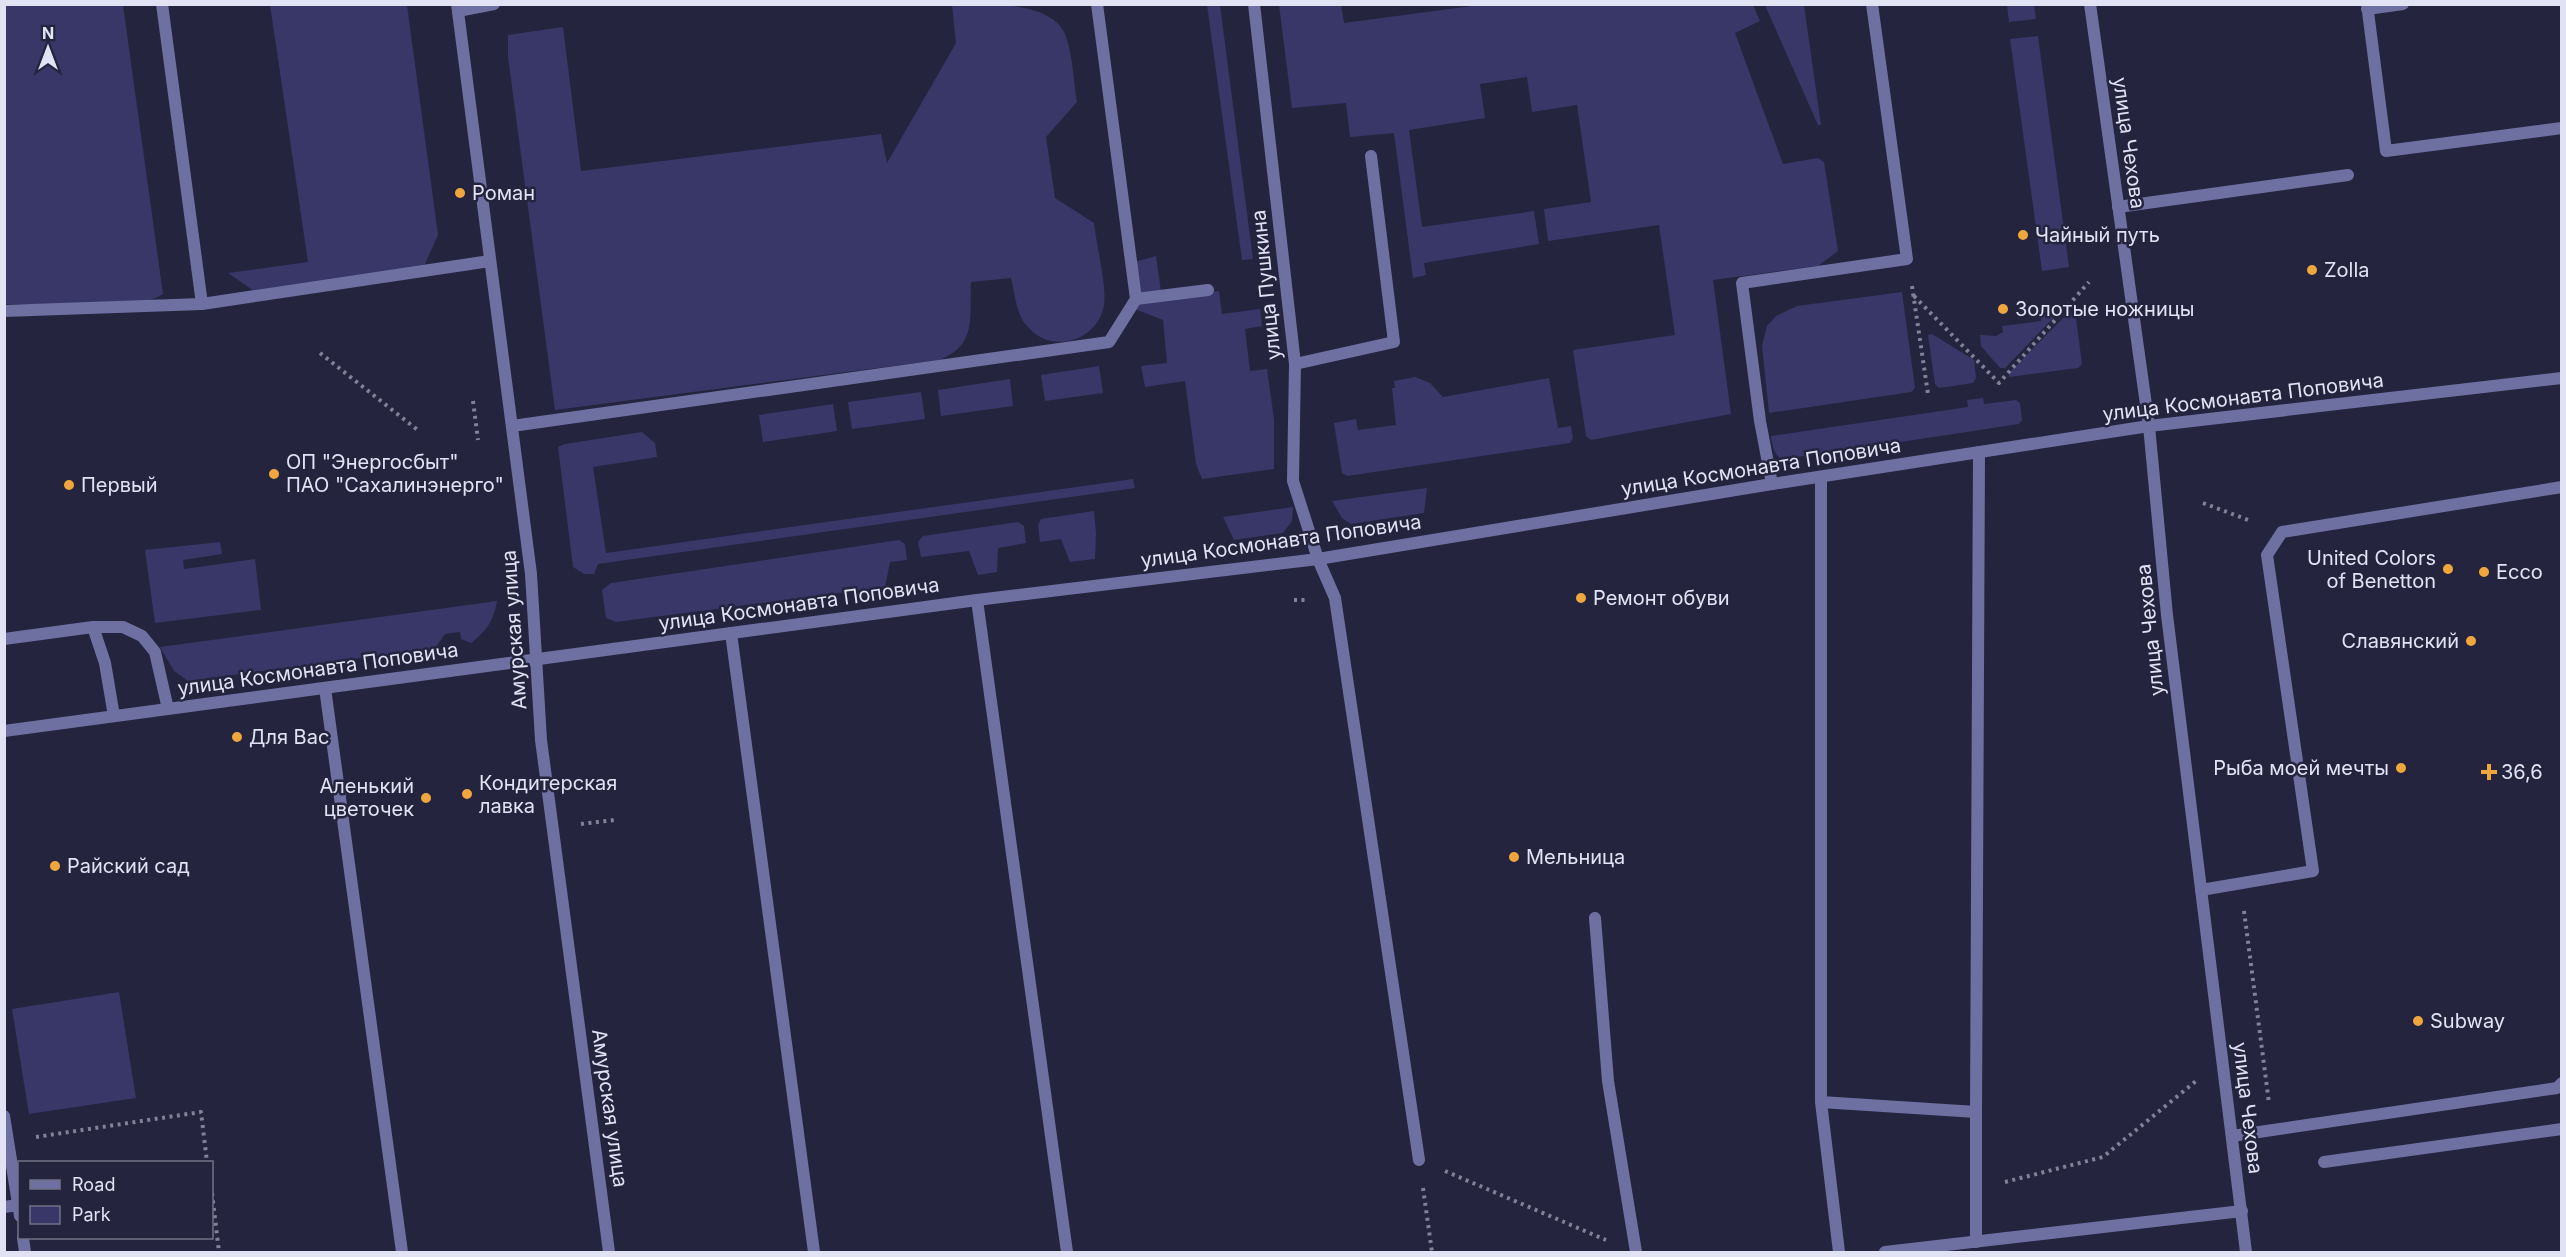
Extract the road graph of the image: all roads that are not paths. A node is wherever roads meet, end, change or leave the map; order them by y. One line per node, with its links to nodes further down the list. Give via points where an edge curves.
1 (162, 4): 17 (street)
2 (494, 4): 9 (street)
3 (1097, 4): 16 (street)
4 (1254, 4): 19 (street, улица Пушкина)
5 (1872, 4): 25 (street, via 1907,259 1742,283)
6 (2090, 4): 13 (street, улица Чехова)
7 (2403, 4): 8 (street)
8 (2367, 7): 10 (street, via 2386,151)
9 (457, 8): 14 (street, Амурская улица)
10 (2562, 128)
11 (1371, 156): 19 (street, via 1394,342)
12 (2348, 175): 13 (street)
13 (2118, 207): 22 (street, улица Чехова)
14 (490, 261): 17 (street); 21 (street, Амурская улица)
15 (1208, 290): 16 (street)
16 (1136, 299): 21 (street, via 1109,342)
17 (202, 304): 18 (street)
18 (4, 311)
19 (1295, 364): 27 (street, улица Пушкина, via 1293,481)
20 (2562, 378): 22 (street, улица Космонавта Поповича)
21 (512, 426): 32 (street, Амурская улица, via 531,574)
22 (2149, 426): 23 (street, улица Космонавта Поповича); 37 (street, улица Чехова, via 2167,615)
23 (1979, 452): 24 (street, улица Космонавта Поповича); 41 (street)
24 (1821, 477): 25 (street, улица Космонавта Поповича); 40 (street)
25 (1772, 484): 27 (street, улица Космонавта Поповича)
26 (2562, 487): 37 (street, via 2282,532 2267,555 2313,871)
27 (1318, 559): 28 (street, улица Космонавта Поповича); 45 (street, улица Пушкина, via 1335,598)
28 (977, 600): 30 (street, улица Космонавта Поповича); 53 (street)
29 (93, 627): 31 (street); 34 (street, via 123,627 142,636 155,652); 35 (street, via 105,663)
30 (731, 633): 32 (street, улица Космонавта Поповича); 52 (street)
31 (4, 639)
32 (536, 659): 33 (street, улица Космонавта Поповича); 51 (street, Амурская улица, via 541,740)
33 (324, 688): 34 (street, улица Космонавта Поповича); 50 (street)
34 (168, 709): 35 (street, улица Космонавта Поповича)
35 (114, 716): 36 (street, улица Космонавта Поповича)
36 (4, 731)
37 (2201, 890): 44 (street, улица Чехова)
38 (1595, 918): 54 (street, via 1608,1081)
39 (2562, 1083): 44 (street, via 2557,1088)
40 (1821, 1102): 41 (street); 55 (street)
41 (1976, 1112): 49 (street)
42 (4, 1116): 47 (street)
43 (2562, 1129): 46 (street)
44 (2232, 1136): 48 (street, улица Чехова)
45 (1419, 1160)
46 (2324, 1162)
47 (18, 1205)
48 (2242, 1211): 49 (street); 57 (street, улица Чехова)
49 (1976, 1242): 56 (street)
50 (402, 1252)
51 (609, 1252)
52 (813, 1252)
53 (1067, 1252)
54 (1636, 1252)
55 (1839, 1252)
56 (1885, 1252)
57 (2246, 1252)

